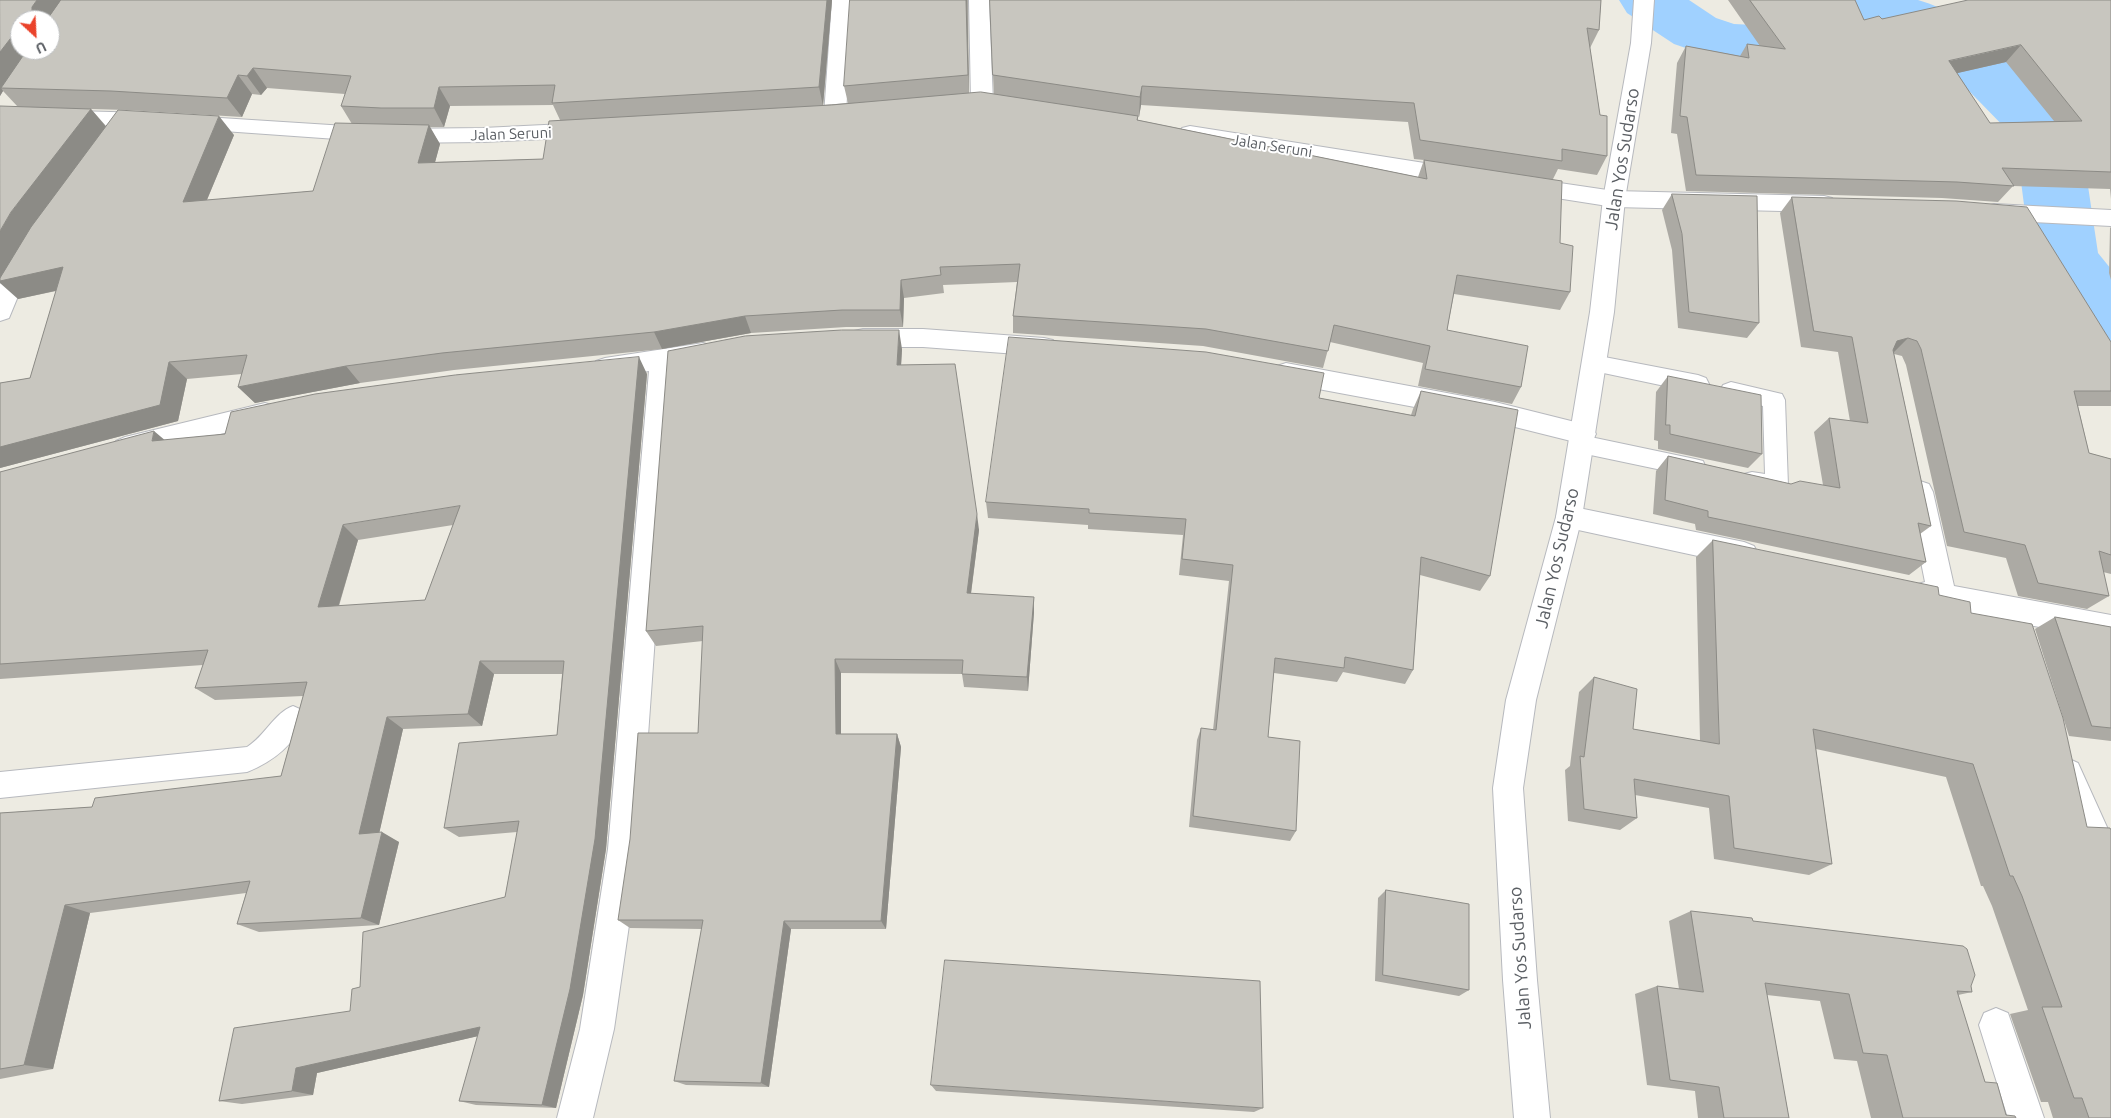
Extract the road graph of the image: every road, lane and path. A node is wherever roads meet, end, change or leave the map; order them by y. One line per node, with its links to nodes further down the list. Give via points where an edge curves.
1 (842, 0): 6 (street)
2 (979, 0): 5 (street)
3 (1644, 0): 14 (street, Jalan Yos Sudarso, via 1642,32)
4 (14, 95): 7 (street)
5 (982, 103)
6 (836, 115)
7 (0, 116): 8 (street, Jalan Seruni)
8 (127, 119): 9 (street, Jalan Seruni, via 394,136 483,136); 11 (street)
9 (607, 129)
10 (1166, 129): 12 (street, Jalan Seruni)
11 (112, 140)
12 (1473, 179)
13 (1501, 183): 14 (street)
14 (1614, 199): 15 (street); 24 (street, Jalan Yos Sudarso)
15 (1849, 205)
16 (1969, 210): 17 (street)
17 (2111, 218)
18 (40, 238): 19 (street, via 9,289)
19 (0, 312)
20 (837, 339): 21 (street, via 923,338)
21 (1066, 348)
22 (724, 349): 23 (street)
23 (662, 361): 26 (street); 43 (street, via 624,849 597,1029)
24 (1594, 363): 28 (street, Jalan Yos Sudarso); 28 (lane, via 1774,400 1777,486)
25 (1260, 369): 28 (street, via 1495,412)
26 (579, 370)
27 (286, 408): 29 (street)
28 (1582, 439): 31 (street, Jalan Yos Sudarso)
29 (101, 454)
30 (1915, 471): 34 (street)
31 (1569, 517): 32 (street); 44 (street, Jalan Yos Sudarso, via 1521,700 1508,788)
32 (1770, 560)
33 (1904, 588): 34 (street)
34 (1942, 596): 35 (street)
35 (2012, 611): 36 (street); 37 (street)
36 (2111, 628)
37 (2021, 639)
38 (293, 718): 40 (lane, via 270,748 254,758 237,762)
39 (2057, 752): 41 (street)
40 (0, 785)
41 (2111, 872)
42 (1978, 1033): 45 (street)
43 (574, 1118)
44 (1532, 1118)
45 (2026, 1118)

